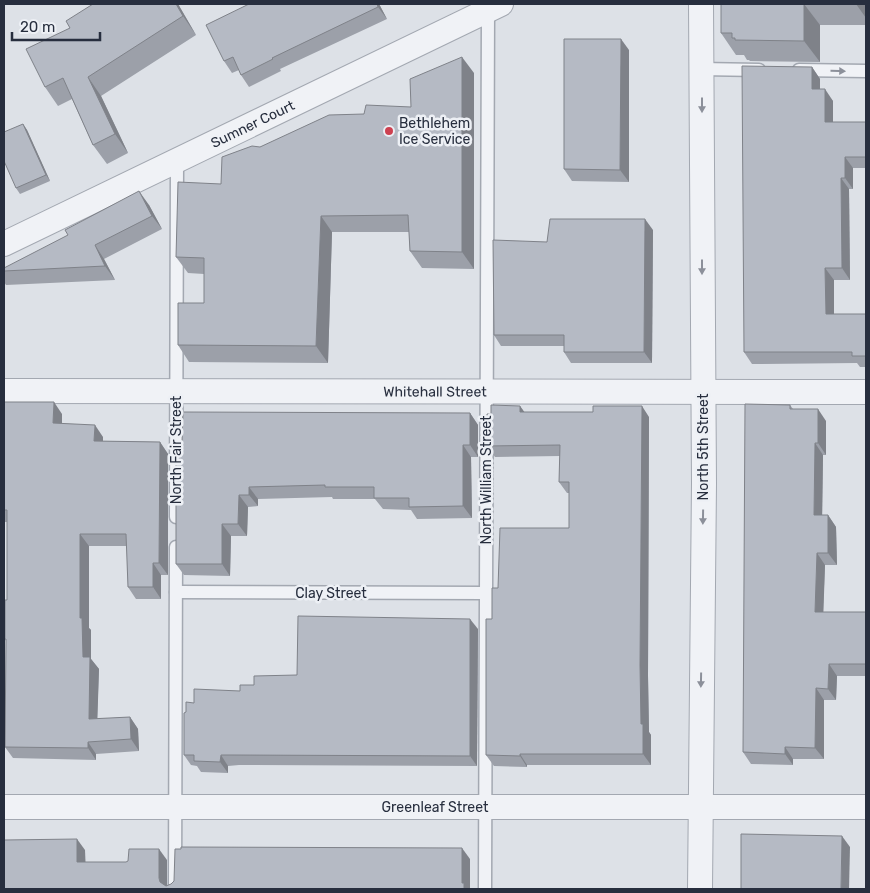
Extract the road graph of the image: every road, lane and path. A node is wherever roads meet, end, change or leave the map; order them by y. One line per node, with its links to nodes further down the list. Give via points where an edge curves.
1 (701, 4): 3 (street, North 5th Street)
2 (495, 7): 7 (street, Sumner Court); 11 (lane, North William Street)
3 (701, 69): 4 (lane); 12 (street, North 5th Street, one-way to 12)
4 (769, 70)
5 (789, 70): 6 (lane, one-way to 6)
6 (866, 71)
7 (177, 160): 8 (street, Sumner Court); 10 (lane, North Fair Street)
8 (4, 244)
9 (4, 391): 10 (street, Whitehall Street)
10 (175, 391): 11 (street, Whitehall Street); 14 (lane, North Fair Street)
11 (486, 391): 12 (street, Whitehall Street); 15 (lane, North William Street)
12 (703, 392): 13 (street, Whitehall Street); 19 (street, North 5th Street, one-way to 19)
13 (866, 392)
14 (176, 592): 15 (lane, Clay Street); 17 (lane, North Fair Street)
15 (485, 593): 18 (lane, North William Street)
16 (4, 807): 17 (street, Greenleaf Street)
17 (176, 808): 18 (street, Greenleaf Street); 21 (lane, North Fair Street)
18 (485, 808): 19 (street, Greenleaf Street); 22 (lane, North William Street)
19 (700, 808): 20 (street, Greenleaf Street); 23 (street, North 5th Street)
20 (866, 808)
21 (176, 889)
22 (485, 889)
23 (700, 889)

